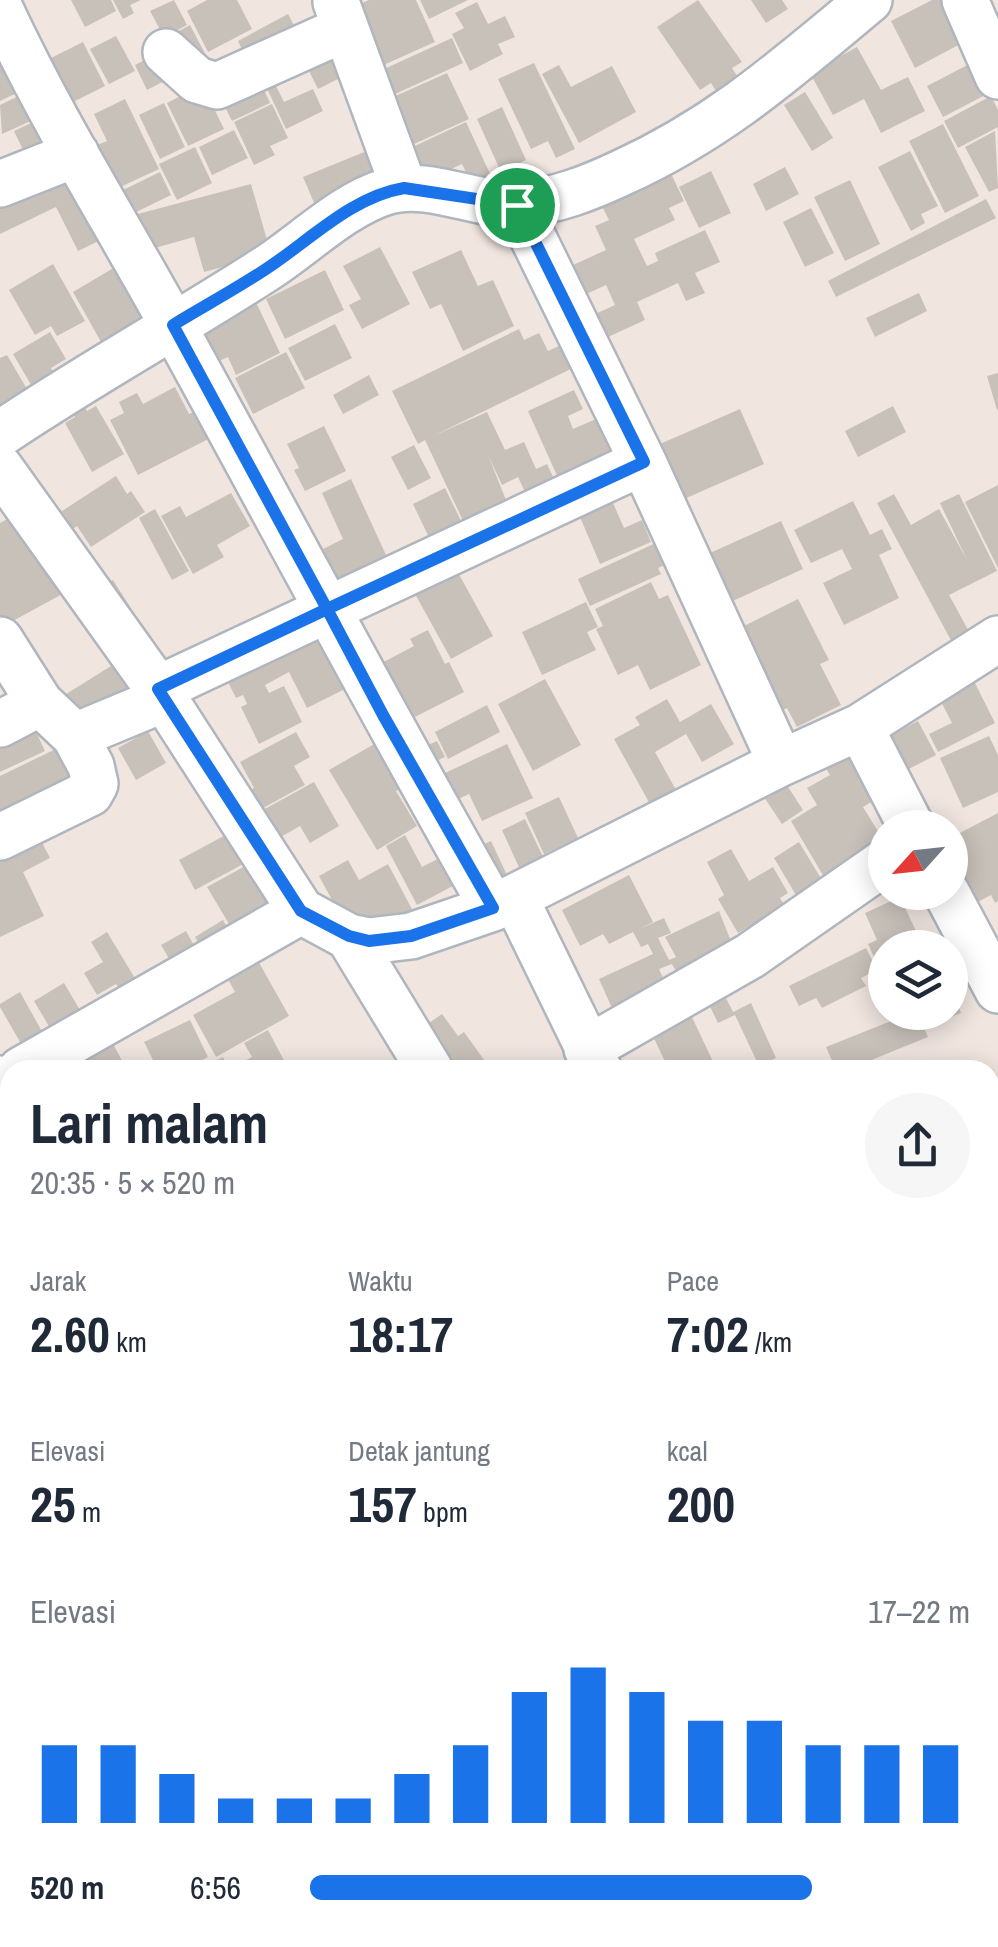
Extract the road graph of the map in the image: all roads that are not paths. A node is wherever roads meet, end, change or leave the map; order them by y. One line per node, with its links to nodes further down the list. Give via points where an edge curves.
1 (869, 0): 10 (street, via 694,137 590,187)
2 (965, 0): 6 (street)
3 (1, 4): 7 (street)
4 (344, 10): 5 (street, via 217,86 196,80); 9 (street)
5 (166, 52)
6 (998, 76)
7 (76, 154): 8 (street); 11 (street)
8 (0, 184)
9 (404, 188): 10 (street); 11 (street, via 364,201)
10 (517, 205): 13 (street)
11 (173, 325): 12 (street); 15 (street)
12 (0, 434)
13 (644, 462): 15 (street); 23 (street)
14 (7, 489): 18 (street)
15 (327, 609): 18 (street); 27 (street, via 383,715)
16 (0, 640): 19 (street)
17 (995, 649): 21 (street)
18 (161, 694): 22 (street); 29 (street)
19 (40, 703): 20 (street); 22 (street)
20 (0, 724)
21 (860, 727): 23 (street); 24 (street)
22 (75, 736): 25 (street, via 96,784 90,793)
23 (781, 763): 27 (street)
24 (903, 810)
25 (0, 837)
26 (868, 874): 34 (street)
27 (504, 903): 30 (street, via 411,936); 34 (street)
28 (956, 910): 31 (street)
29 (301, 911): 30 (street); 32 (street)
30 (349, 936): 33 (street)
31 (998, 990)
32 (39, 1060)
33 (424, 1060)
34 (594, 1060)

